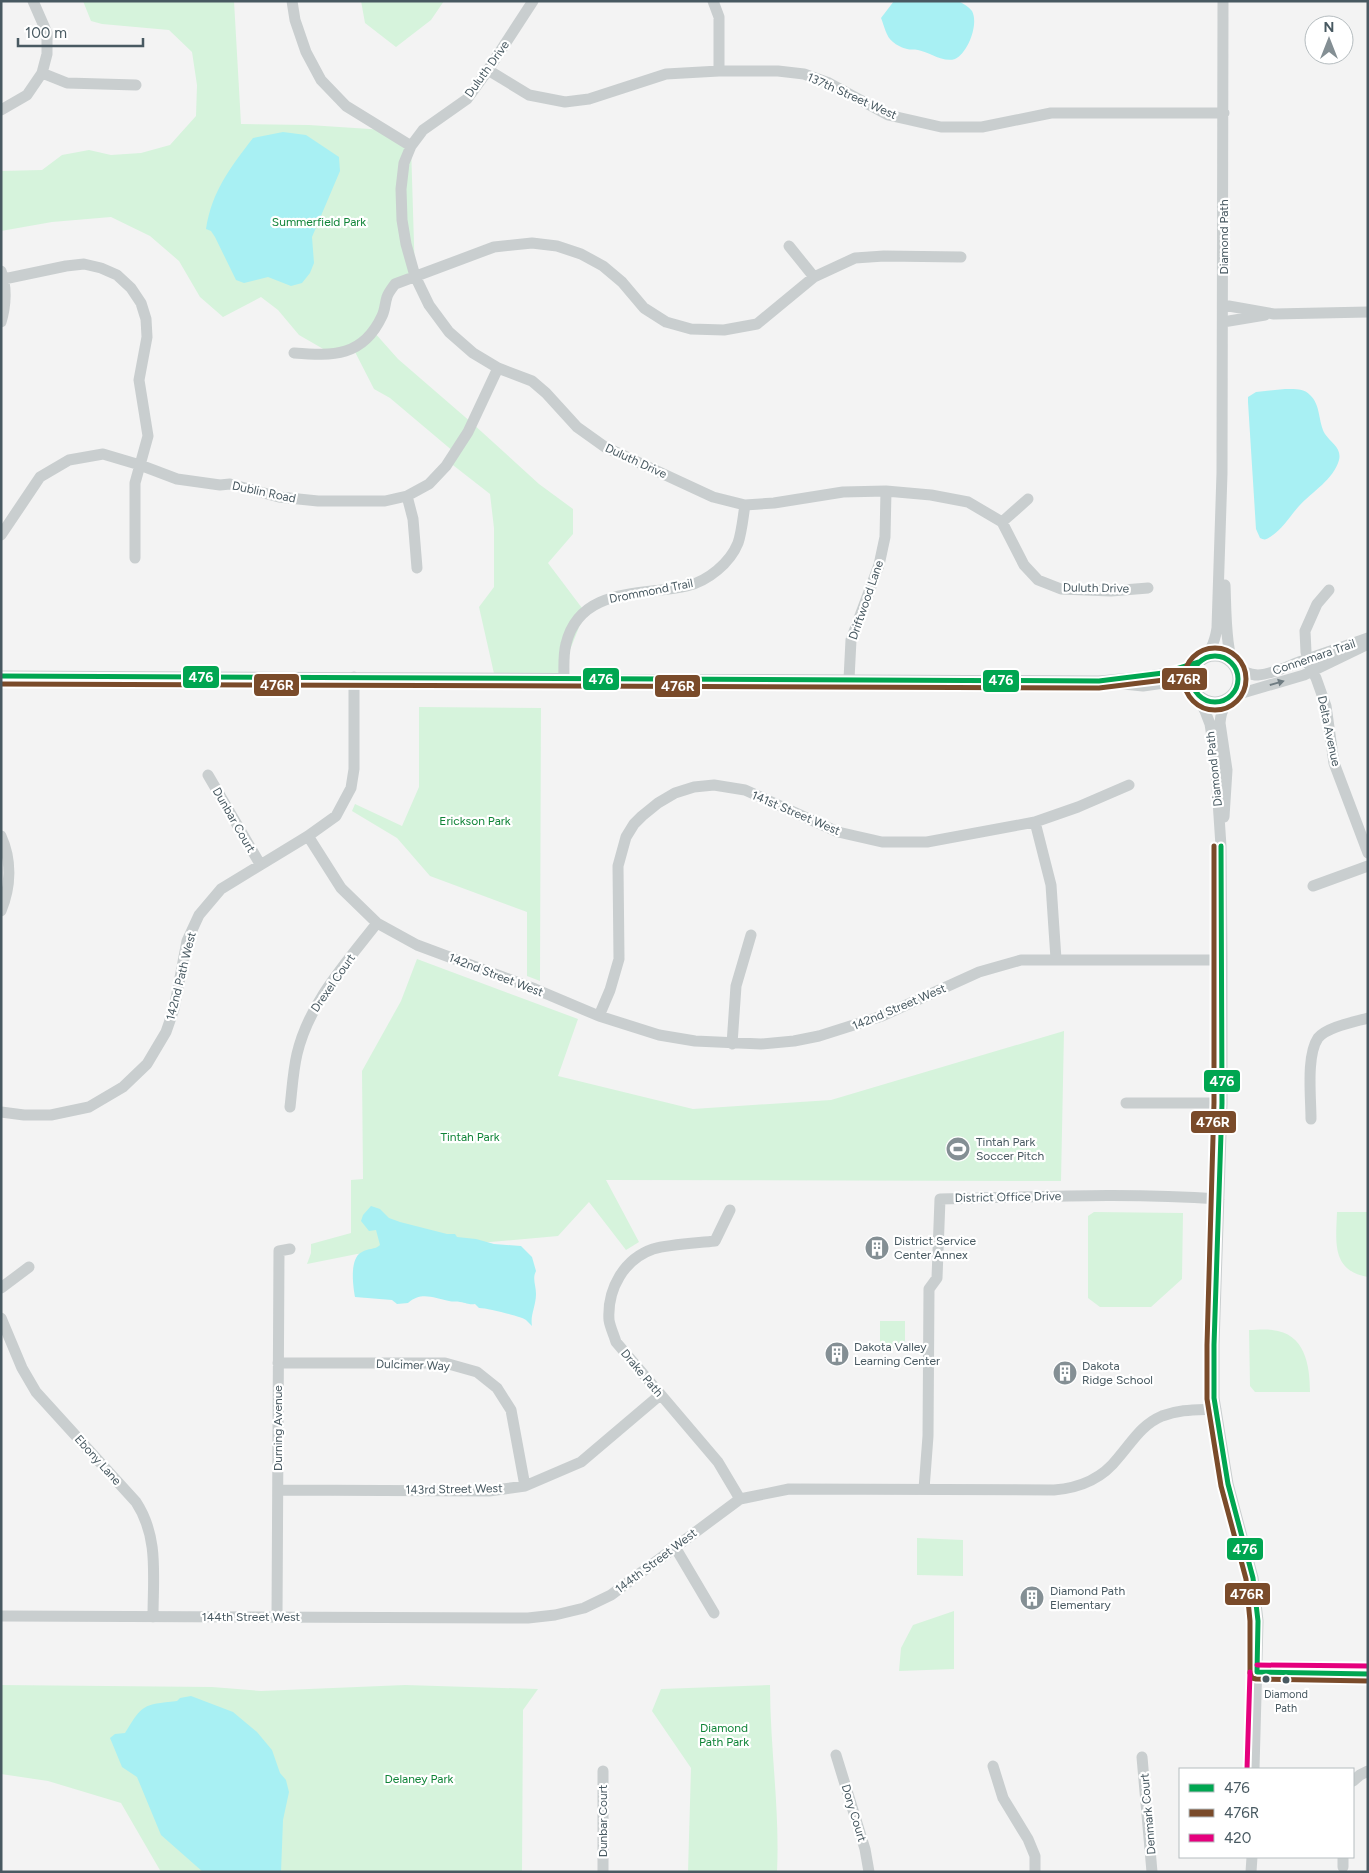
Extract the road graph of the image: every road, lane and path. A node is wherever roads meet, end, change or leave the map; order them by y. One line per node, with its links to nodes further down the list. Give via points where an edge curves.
1 (33, 1): 8 (street, via 47,34 47,54)
2 (292, 1): 12 (street, via 306,52 322,80 346,106)
3 (533, 1): 6 (street, Duluth Drive)
4 (713, 1): 7 (street, via 719,17)
5 (1223, 1): 11 (street, Diamond Path)
6 (488, 70): 7 (street, 137th Street West, via 529,95 565,102 589,99 666,74); 12 (street, Duluth Drive, via 468,98 423,130)
7 (719, 71): 11 (street, 137th Street West, via 804,74 829,83 888,115 941,127 982,127 1050,113)
8 (42, 73): 9 (street, via 67,83); 10 (street, via 27,94)
9 (136, 85)
10 (1, 110)
11 (1224, 113): 18 (street, Diamond Path)
12 (411, 146): 16 (street, Duluth Drive, via 404,163 401,189 402,220)
13 (789, 246): 17 (street)
14 (961, 257): 17 (street, via 855,258)
15 (3, 275): 21 (street, via 5,306); 25 (street, via 84,264 117,275 131,288 141,303 147,337 139,380 148,436)
16 (415, 276): 17 (street, via 494,247 532,243 557,246 603,266 644,308 666,322 691,329 724,330 757,324); 23 (street, via 395,284 387,296 374,332 358,346 325,356); 24 (street, Duluth Drive, via 429,305 448,332)
17 (814, 277)
18 (1223, 305): 20 (street); 22 (street, Diamond Path)
19 (1368, 312): 20 (street)
20 (1274, 314): 22 (street)
21 (1, 322)
22 (1223, 322): 26 (street, Diamond Path)
23 (294, 353)
24 (498, 368): 28 (street, Dublin Road, via 468,432 446,466 429,484); 30 (street, Duluth Drive, via 532,381 576,427 605,447 714,498)
25 (140, 465): 28 (street, Dublin Road, via 177,479 230,484 289,498 384,501); 32 (street, Dublin Road, via 103,454 69,460 40,477); 33 (street, via 135,483)
26 (1222, 473): 39 (street, Diamond Path, via 1217,628 1213,647); 40 (street, Diamond Path, via 1226,623)
27 (886, 491): 30 (street, Duluth Drive, via 843,492); 31 (street, Duluth Drive, via 968,502); 45 (street, Driftwood Lane, via 885,537 879,566 856,623)
28 (407, 496): 34 (street, via 413,519)
29 (1028, 499): 31 (street)
30 (745, 505): 44 (street, Drommond Trail, via 738,542 730,557 704,580 688,586 608,598 580,617 565,645)
31 (1002, 522): 35 (street, Duluth Drive, via 1024,565 1038,580 1062,589 1110,591)
32 (1, 535)
33 (136, 558)
34 (417, 568)
35 (1148, 588)
36 (1329, 590): 41 (street, Delta Avenue, via 1317,604 1305,631)
37 (1368, 638): 41 (street, Connemara Trail)
38 (1368, 645): 41 (street, Connemara Trail)
39 (1199, 662): 40 (street, via 1217,656); 46 (street, via 1156,675); 47 (street, Diamond Path, via 1192,676)
40 (1234, 664): 41 (street, Connemara Trail, via 1238,669 1257,675); 48 (street, Diamond Path, via 1237,681)
41 (1310, 665): 48 (street, Connemara Trail, one-way to 41); 55 (street, Delta Avenue, via 1326,706 1334,763)
42 (1, 676): 43 (street)
43 (354, 677): 44 (street); 53 (street, 142nd Path West, via 351,788 336,816)
44 (564, 679): 45 (street)
45 (849, 679): 46 (street)
46 (1099, 681): 47 (street, via 1129,686 1177,682 1186,684)
47 (1197, 695): 48 (street, via 1213,702); 54 (street, Diamond Path, via 1210,724 1216,756)
48 (1231, 697): 54 (street, Diamond Path, via 1220,723 1227,770)
49 (208, 775): 56 (street, Dunbar Court)
50 (1128, 785): 51 (street, 141st Street West)
51 (1035, 822): 62 (street, via 1051,885); 64 (street, 141st Street West, via 927,842 882,842 838,832 745,790 714,785 675,793 642,816 626,837 618,866 619,959)
52 (1, 836): 59 (street, via 7,849 9,884)
53 (308, 836): 56 (street, 142nd Path West); 60 (street, 142nd Street West, via 341,888)
54 (1221, 846): 63 (street, Diamond Path)
55 (1368, 853)
56 (260, 864): 70 (street, 142nd Path West, via 221,889 198,915 187,941 174,1009 166,1032 147,1064 123,1087 89,1107 51,1116)
57 (1368, 866): 58 (street)
58 (1313, 886)
59 (1, 911)
60 (377, 922): 64 (street, 142nd Street West, via 417,946); 69 (street, Drexel Court, via 325,990 310,1017 297,1054)
61 (751, 936): 66 (street, via 736,986)
62 (1056, 959): 63 (street, 142nd Street West); 66 (street, 142nd Street West, via 1021,960 998,965 882,1016 827,1034 794,1041)
63 (1222, 960): 68 (street, Diamond Path)
64 (599, 1016): 66 (street, 142nd Street West, via 659,1035)
65 (1368, 1018): 71 (street, via 1332,1029 1319,1038 1311,1055)
66 (732, 1044)
67 (1126, 1103): 68 (street)
68 (1222, 1103): 72 (street, Diamond Path)
69 (290, 1108)
70 (1, 1112)
71 (1311, 1118)
72 (1219, 1198): 80 (street, Diamond Path, via 1214,1345); 82 (street, District Office Drive, via 940,1198 937,1278 929,1289 928,1436)
73 (730, 1210): 79 (street, Drake Path, via 715,1241 655,1249 637,1258 621,1273 610,1298 609,1321 616,1342)
74 (290, 1249): 78 (street, Durning Avenue, via 279,1251)
75 (29, 1267): 76 (street)
76 (1, 1288)
77 (1, 1318): 88 (street, Ebony Lane, via 36,1392 145,1515 153,1543)
78 (278, 1363): 81 (street, Dulcimer Way, via 445,1364 476,1372 497,1388 511,1410); 83 (street, Durning Avenue)
79 (660, 1395): 81 (street, 143rd Street West, via 582,1462); 84 (street, Drake Path, via 718,1462)
80 (1216, 1409): 82 (street, 144th Street West, via 1162,1416 1137,1434 1103,1474 1075,1487 1054,1490); 90 (street, Diamond Path, via 1228,1484 1253,1578 1258,1621)
81 (525, 1486): 83 (street, 143rd Street West, via 489,1491)
82 (924, 1489): 84 (street, 144th Street West, via 789,1489)
83 (278, 1490): 89 (street, Durning Avenue)
84 (740, 1499): 85 (street, 144th Street West)
85 (675, 1547): 86 (street); 89 (street, 144th Street West, via 611,1595 584,1608 555,1615 528,1618)
86 (714, 1613)
87 (1, 1616): 88 (street, 144th Street West)
88 (153, 1617): 89 (street, 144th Street West)
89 (278, 1617)
90 (1257, 1672): 91 (street); 95 (street, Diamond Path)
91 (1368, 1674)
92 (836, 1755): 101 (street, Dory Court)
93 (1142, 1757): 103 (street, Denmark Court)
94 (993, 1766): 102 (street, via 1003,1798 1035,1856)
95 (1254, 1768)
96 (603, 1771): 100 (street, Dunbar Court)
97 (1368, 1771): 98 (street)
98 (1354, 1780)
99 (1252, 1858): 104 (street)
100 (603, 1872)
101 (869, 1872)
102 (1035, 1872)
103 (1152, 1872)
104 (1251, 1872)

